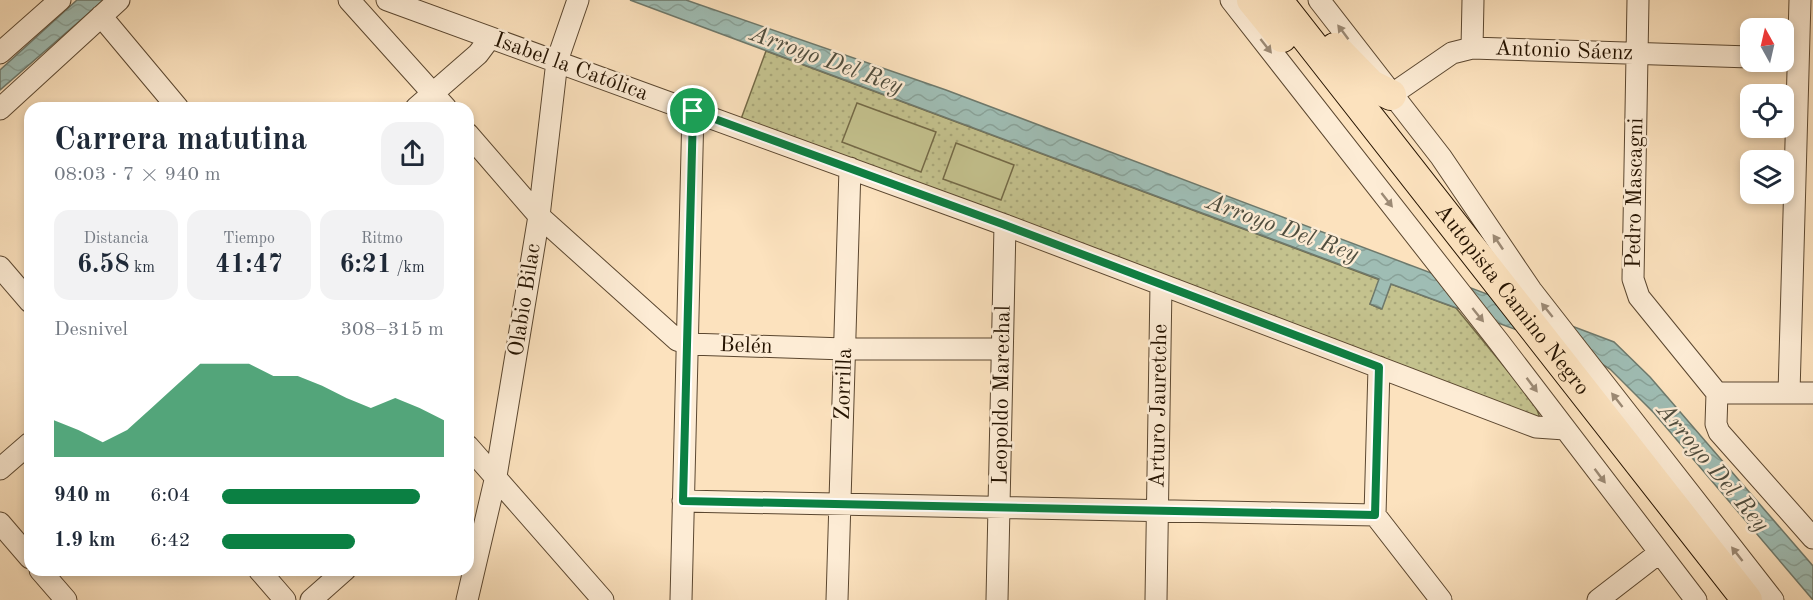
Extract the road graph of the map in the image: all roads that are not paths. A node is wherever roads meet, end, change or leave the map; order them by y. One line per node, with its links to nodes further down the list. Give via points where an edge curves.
1 (60, 0): 17 (street)
2 (119, 0): 14 (street)
3 (349, 0): 23 (street)
4 (387, 0): 15 (street, Isabel la Católica)
5 (578, 0): 21 (street, Olabio Bilac)
6 (1230, 0): 31 (street, one-way to 31)
7 (1252, 0): 31 (highway, Autopista Camino Negro)
8 (1277, 0): 31 (highway, Autopista Camino Negro)
9 (1288, 0): 22 (highway, via 1371,85)
10 (1319, 0): 22 (street, one-way to 10)
11 (1473, 0): 16 (street)
12 (1638, 0): 18 (street, Pedro Mascagni)
13 (1800, 0): 20 (street)
14 (101, 16): 24 (street); 25 (street)
15 (490, 38): 21 (street, Isabel la Católica); 23 (street)
16 (1472, 48): 18 (street, Antonio Sáenz); 22 (street, Antonio Sáenz, via 1452,53)
17 (0, 53)
18 (1637, 54): 19 (street, Antonio Sáenz); 39 (street, Pedro Mascagni, via 1633,279 1639,297)
19 (1740, 57)
20 (1798, 59): 40 (street)
21 (558, 62): 26 (street, Isabel la Católica); 29 (street, Olabio Bilac)
22 (1391, 95): 74 (street, one-way to 22, via 1531,290 1441,157)
23 (440, 101)
24 (173, 102)
25 (0, 109)
26 (693, 111): 28 (street, Isabel la Católica); 35 (street)
27 (474, 141): 29 (street, Belén)
28 (850, 168): 30 (street, Isabel la Católica); 36 (street, Zorrilla)
29 (538, 216): 35 (street, Belén, via 671,336); 46 (street, Olabio Bilac)
30 (1005, 225): 33 (street, Isabel la Católica); 37 (street, Leopoldo Marechal)
31 (1444, 243): 42 (street, one-way to 42, via 1499,342); 61 (highway, Autopista Camino Negro, via 1546,360)
32 (0, 267): 34 (street)
33 (1161, 285): 38 (street, Isabel la Católica); 50 (street, Arturo Jauretche)
34 (24, 295)
35 (689, 344): 36 (street, Belén); 47 (street)
36 (845, 349): 37 (street, Belén); 48 (street, Zorrilla)
37 (1001, 349): 49 (street, Leopoldo Marechal)
38 (1379, 367): 42 (street, Isabel la Católica, via 1536,427); 51 (street)
39 (1718, 393): 40 (street); 53 (street, via 1719,432)
40 (1789, 393): 41 (street)
41 (1813, 393)
42 (1565, 429): 55 (street, one-way to 55)
43 (24, 448): 45 (street)
44 (474, 458): 46 (street)
45 (0, 469)
46 (496, 476): 56 (street, Olabio Bilac); 66 (street)
47 (683, 501): 48 (street); 67 (street)
48 (840, 504): 49 (street); 68 (street, Zorrilla)
49 (1000, 509): 50 (street); 69 (street, Leopoldo Marechal)
50 (1157, 510): 51 (street); 70 (street, Arturo Jauretche)
51 (1375, 515): 71 (street)
52 (0, 524): 54 (street)
53 (1813, 538)
54 (24, 551)
55 (1659, 553): 61 (street); 72 (street)
56 (474, 570)
57 (45, 576): 62 (street)
58 (264, 576): 63 (street)
59 (338, 576): 64 (street)
60 (473, 576): 65 (street, Olabio Bilac)
61 (1713, 589): 73 (highway, Autopista Camino Negro)
62 (66, 600)
63 (285, 600)
64 (311, 600)
65 (467, 600)
66 (603, 600)
67 (681, 600)
68 (837, 600)
69 (997, 600)
70 (1156, 600)
71 (1441, 600)
72 (1598, 600)
73 (1748, 600)
74 (1773, 600)

